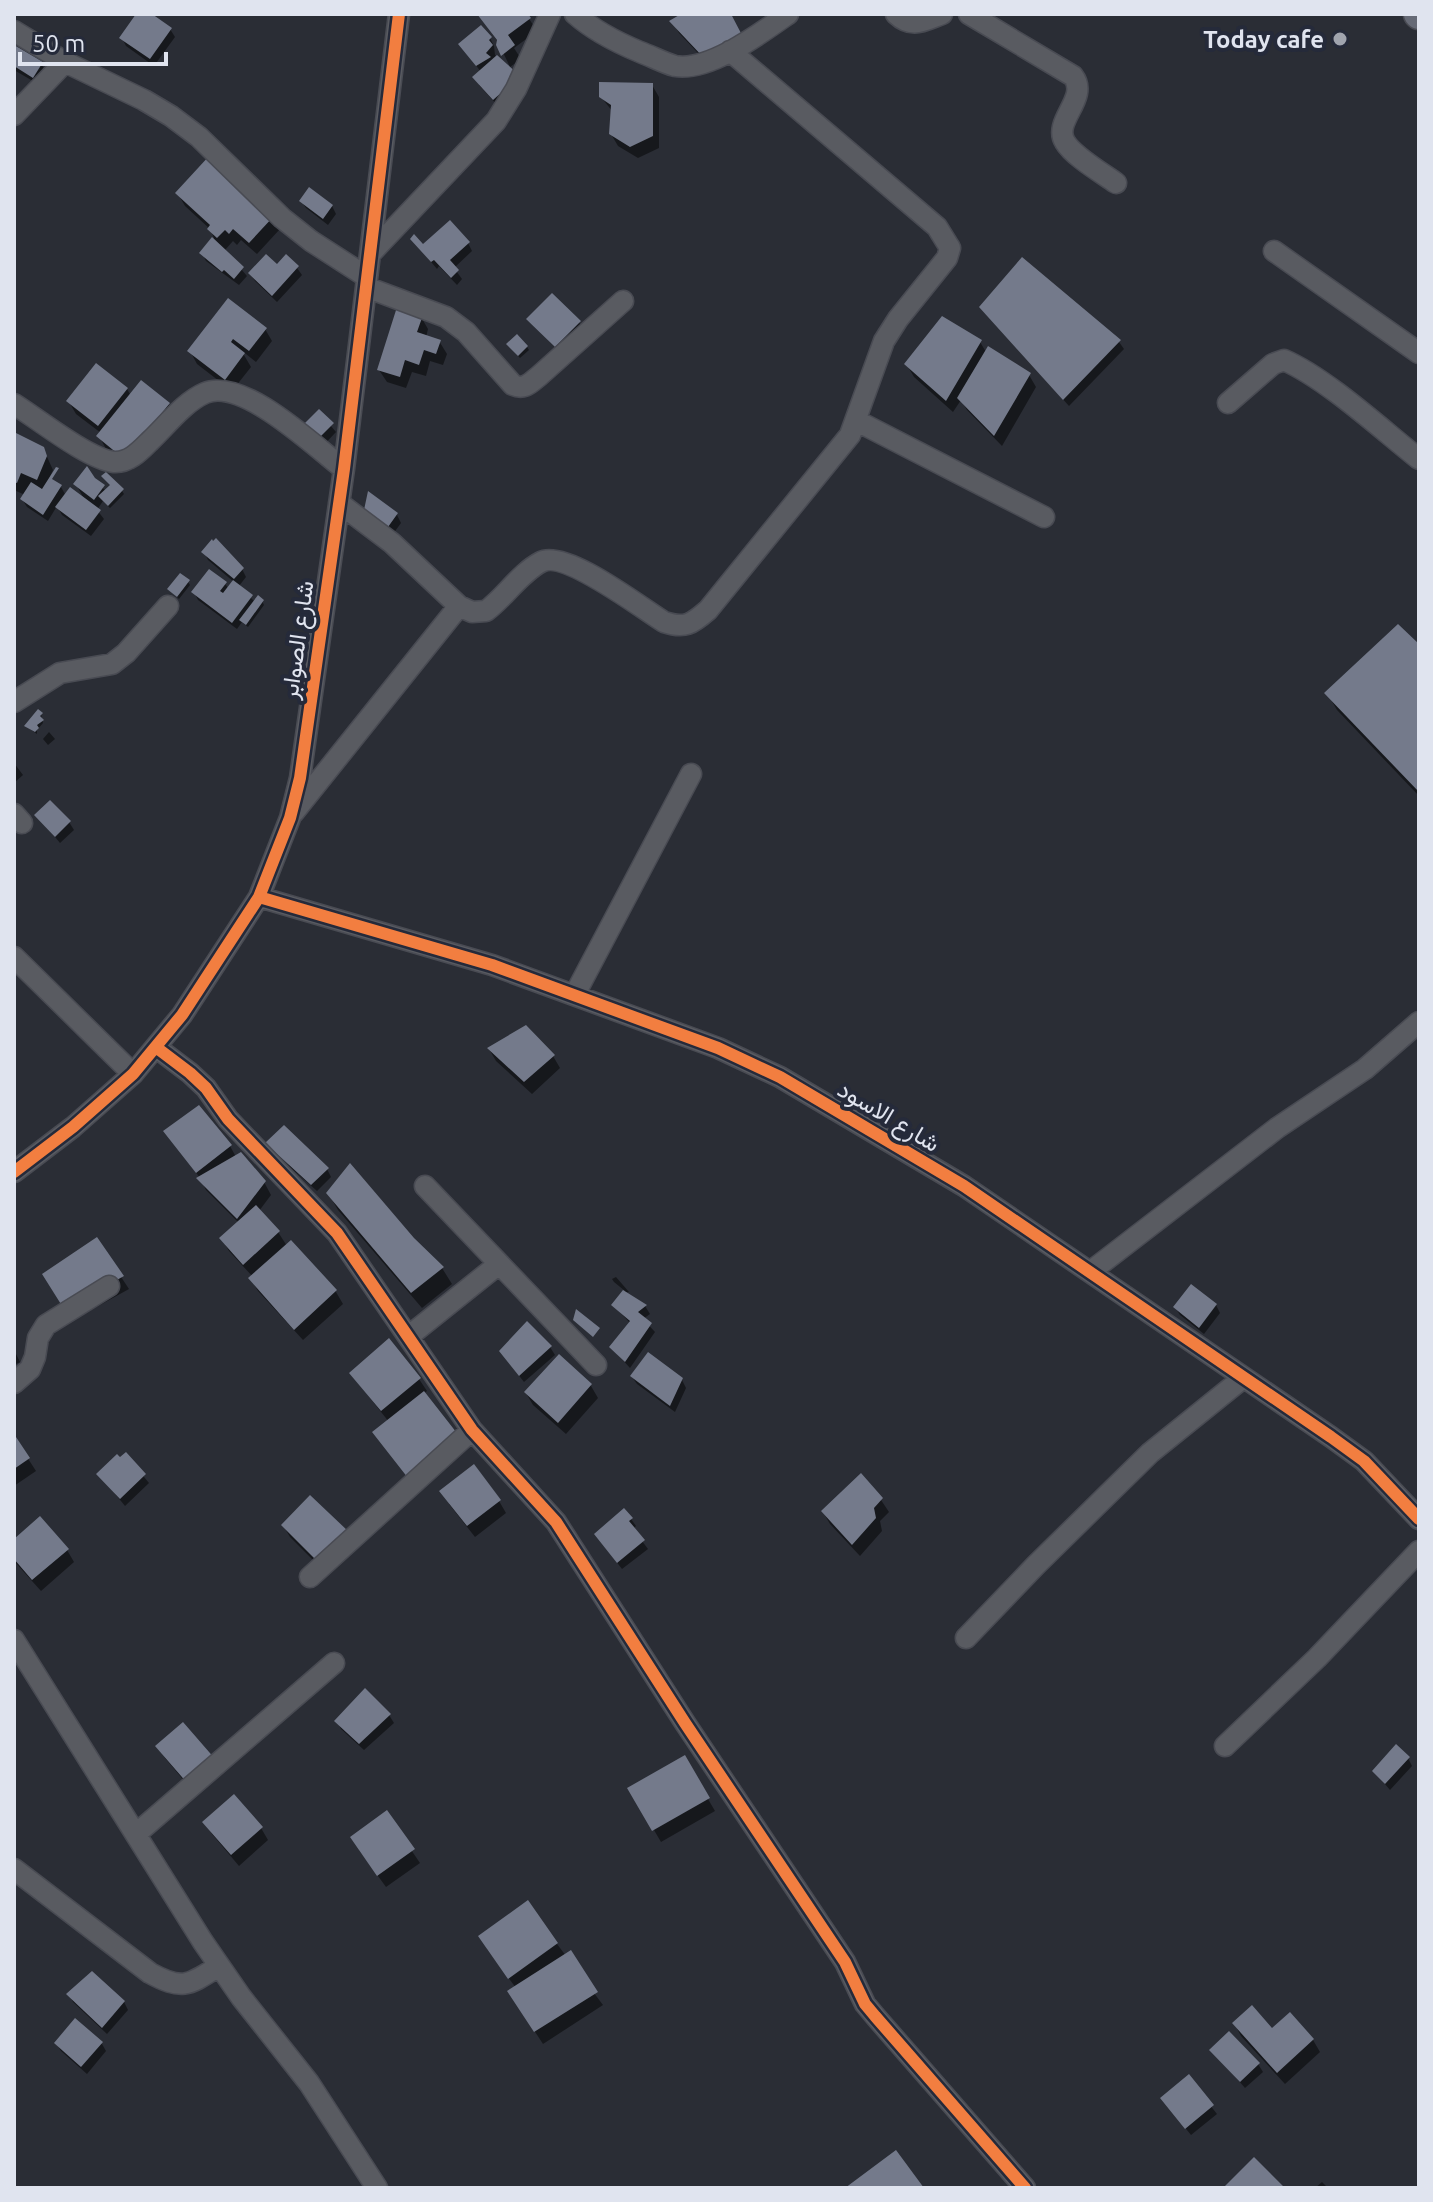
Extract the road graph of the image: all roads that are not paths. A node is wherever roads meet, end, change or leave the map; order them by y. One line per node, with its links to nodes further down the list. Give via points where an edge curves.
1 (399, 14): 14 (street, شارع الصوابر)
2 (550, 14): 14 (street, via 496,121)
3 (575, 14): 9 (street, via 625,46 675,66 691,66)
4 (788, 14): 9 (street)
5 (896, 14): 6 (street, via 912,24)
6 (942, 14)
7 (969, 14): 12 (street, via 1073,76 1078,91 1063,140)
8 (14, 31): 10 (street)
9 (730, 51): 20 (street, via 937,227 950,248 884,341)
10 (65, 62): 11 (street); 15 (street, via 171,116 282,218)
11 (14, 115)
12 (1116, 183)
13 (1274, 251): 17 (street)
14 (371, 253): 15 (street, شارع الصوابر)
15 (367, 282): 16 (street, via 446,317 520,388); 22 (street, شارع الصوابر)
16 (623, 301)
17 (1419, 353)
18 (1228, 403): 21 (street, via 1284,360)
19 (14, 404): 22 (street, via 90,454 116,462 136,456 205,393 225,390 253,399)
20 (857, 421): 24 (street); 26 (street, via 692,624 664,622 558,560 545,559 533,566 486,611)
21 (1419, 459)
22 (344, 469): 23 (street, شارع الصوابر)
23 (339, 503): 26 (street, via 392,543); 29 (street, شارع الصوابر)
24 (1044, 517)
25 (168, 606): 27 (street, via 112,664 60,673)
26 (459, 606): 29 (street)
27 (14, 702)
28 (691, 774): 32 (street)
29 (290, 818): 30 (street, شارع الصوابر)
30 (259, 897): 32 (street, شارع الاسود); 34 (street, شارع الصوابر)
31 (14, 957): 35 (street)
32 (575, 994): 39 (street, شارع الاسود, via 780,1077 964,1186)
33 (1419, 1022): 39 (street, via 1365,1069 1277,1128)
34 (157, 1048): 35 (street, شارع الصوابر); 41 (street, via 206,1088 228,1119 337,1233)
35 (133, 1074): 36 (street, شارع الصوابر)
36 (14, 1172)
37 (425, 1186): 38 (street)
38 (499, 1264): 41 (street); 42 (street)
39 (1090, 1272): 43 (street, شارع الاسود)
40 (109, 1286): 44 (street, via 46,1325 30,1369)
41 (409, 1336): 45 (street)
42 (596, 1365)
43 (1243, 1378): 46 (street, شارع الاسود, via 1364,1461); 49 (street, via 1150,1453)
44 (14, 1383)
45 (472, 1430): 48 (street); 57 (street, via 556,1522 845,1962 865,2004)
46 (1419, 1519)
47 (1419, 1551): 52 (street)
48 (310, 1577)
49 (966, 1638)
50 (14, 1640): 53 (street)
51 (334, 1663): 53 (street)
52 (1225, 1746)
53 (136, 1834): 55 (street)
54 (14, 1869): 55 (street, via 171,1985 192,1982)
55 (219, 1966): 56 (street, via 309,2083)
56 (377, 2188)
57 (1025, 2188)

